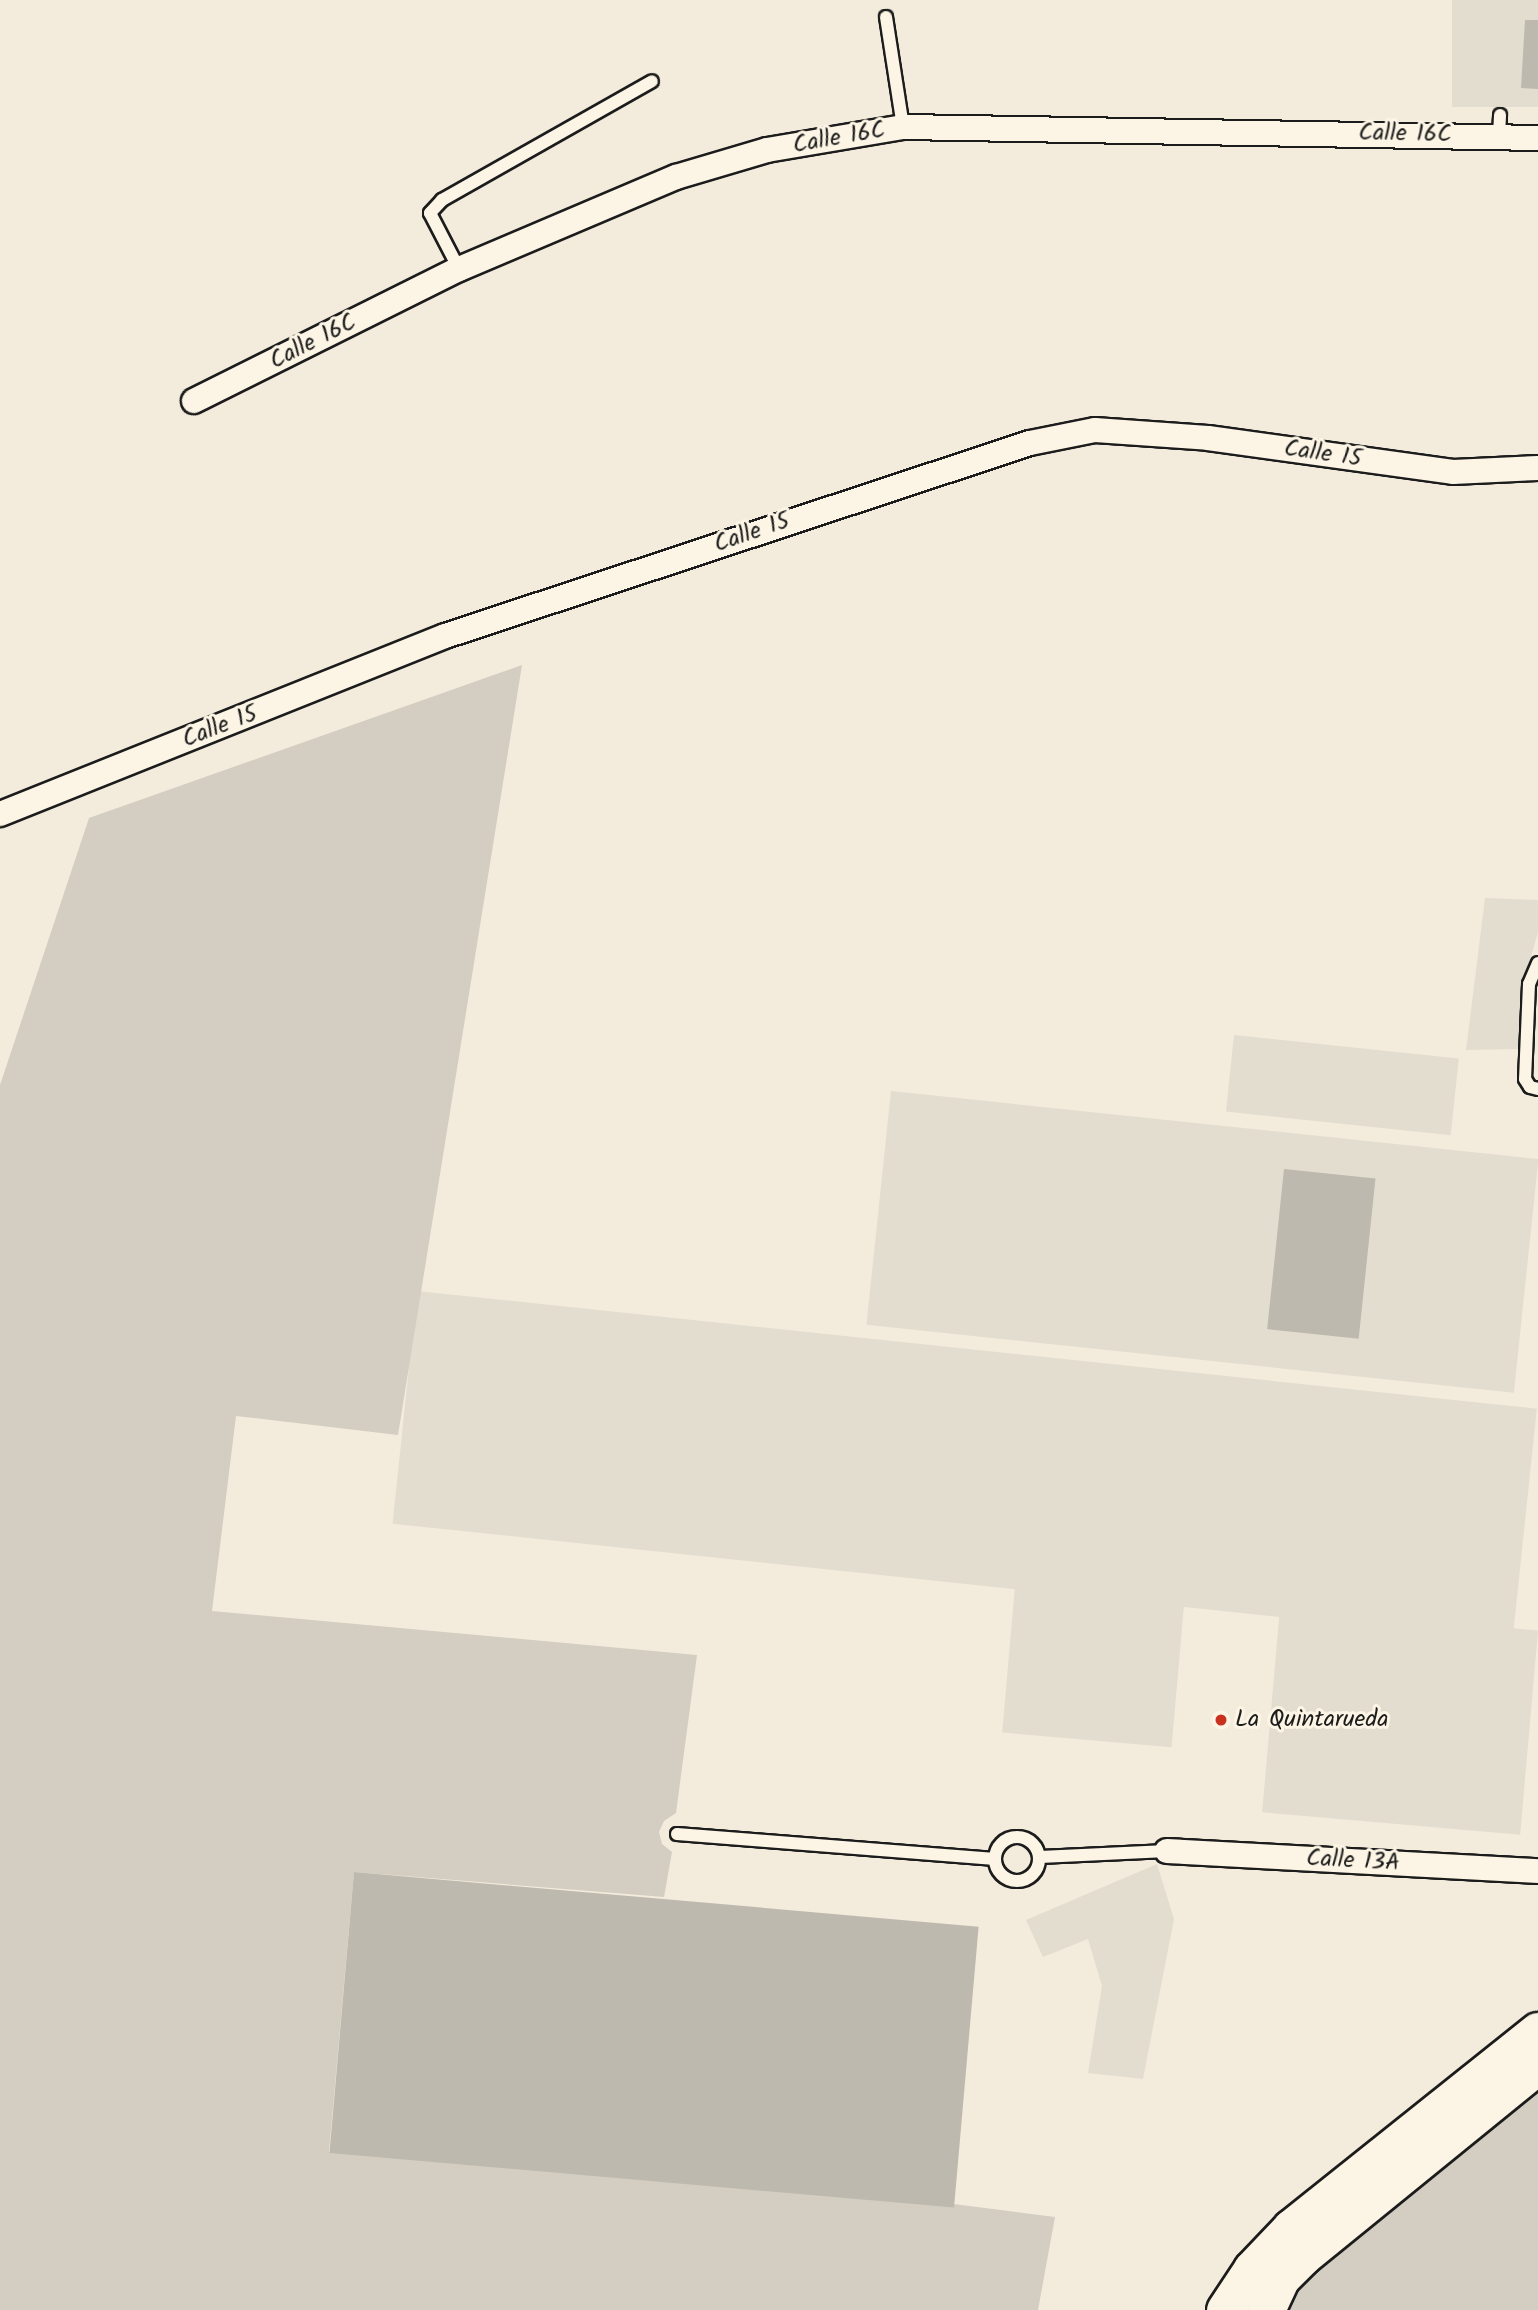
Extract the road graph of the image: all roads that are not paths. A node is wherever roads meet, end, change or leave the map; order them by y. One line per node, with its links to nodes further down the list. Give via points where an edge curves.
1 (886, 17): 3 (lane)
2 (652, 81): 5 (lane, via 442,200 430,213)
3 (903, 127): 4 (street, Calle 16C, via 1499,125); 5 (street, Calle 16C, via 767,150 677,177)
4 (1538, 138)
5 (459, 269): 6 (street, Calle 16C)
6 (194, 401)
7 (1538, 468): 8 (street, Calle 15, via 1454,472 1208,438 1096,430 1030,443 445,636)
8 (0, 814)
9 (1538, 963): 10 (lane, via 1530,984)
10 (1533, 1025): 11 (lane, via 1525,1079)
11 (1538, 1089)
12 (677, 1834): 15 (lane)
13 (1167, 1851): 14 (lane); 16 (street, Calle 13A)
14 (1040, 1857): 15 (lane, via 1030,1840 1020,1836 1002,1842); 15 (lane, via 1033,1875 1014,1881 998,1870)
15 (995, 1859)
16 (1538, 1871)
17 (1538, 2031): 19 (main road, via 1291,2228 1252,2269)
18 (1538, 2065): 20 (main road, via 1303,2256 1281,2278)
19 (1225, 2310)
20 (1266, 2310)

